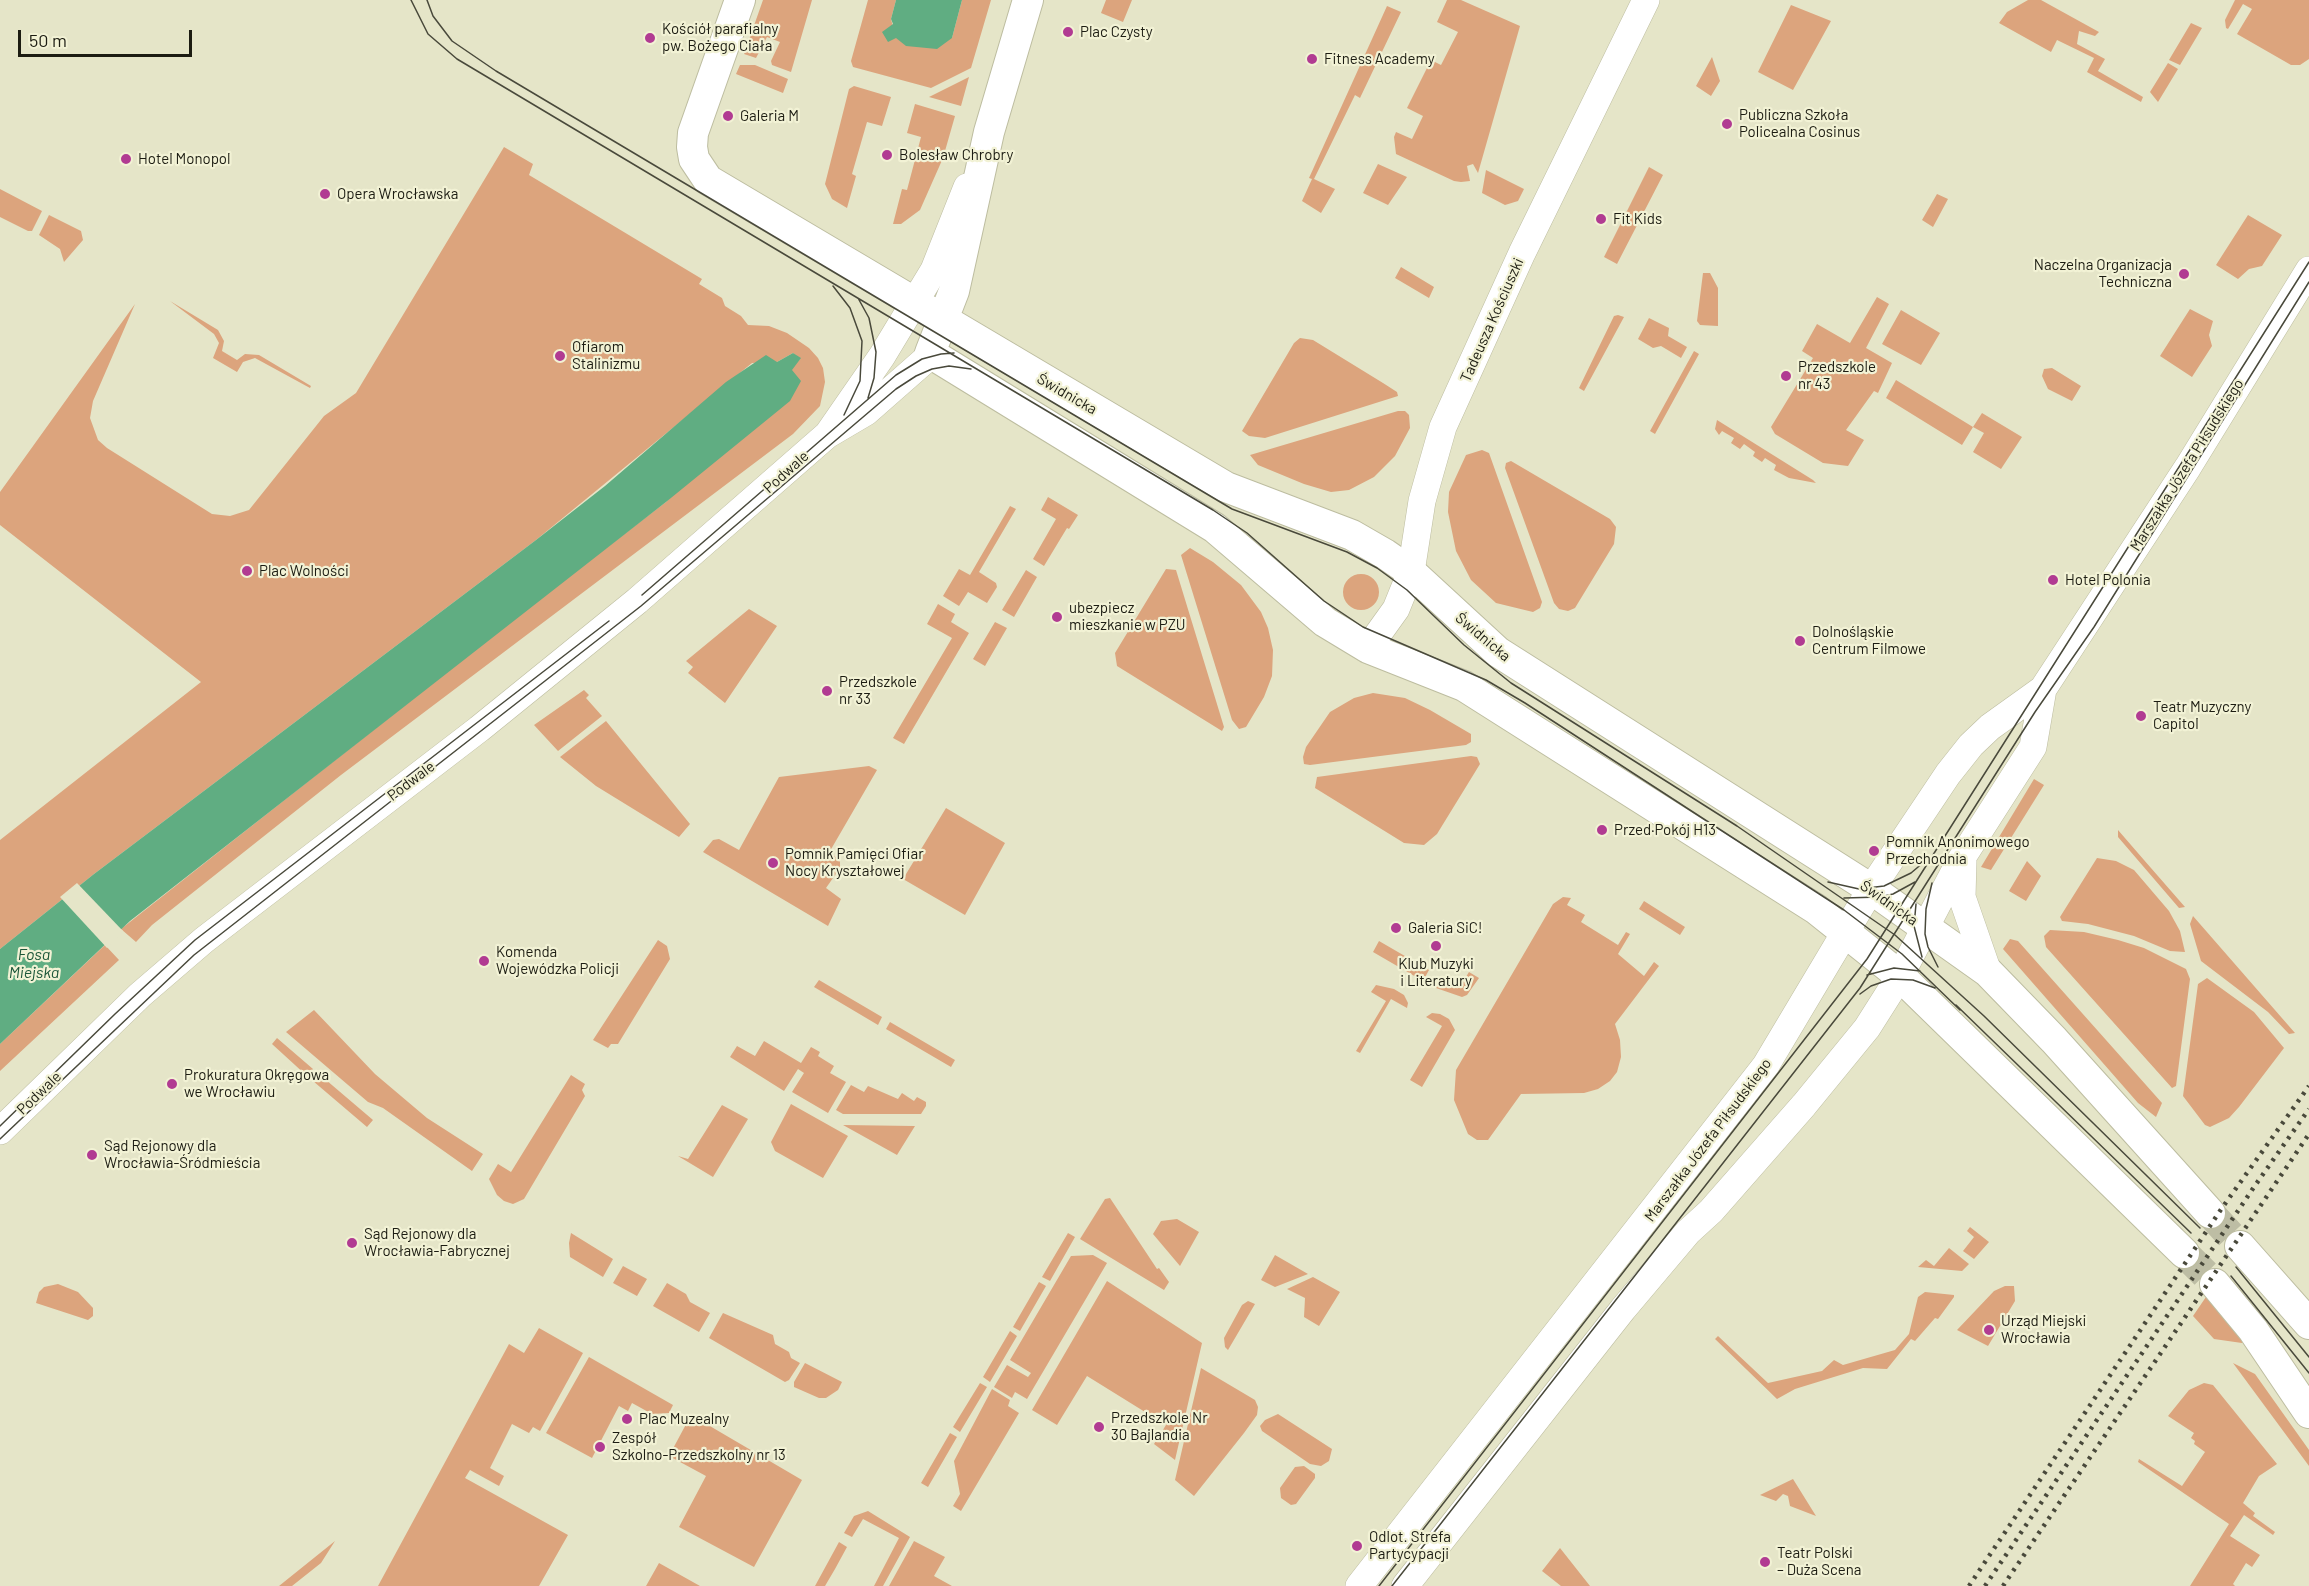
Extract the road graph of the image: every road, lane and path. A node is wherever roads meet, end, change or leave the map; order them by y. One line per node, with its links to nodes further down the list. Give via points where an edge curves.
1 (740, 0): 6 (main road, Świdnicka, via 693,133 694,159 708,180)
2 (1028, 0): 4 (main road, Podwale)
3 (1646, 0): 10 (street, Tadeusza Kościuszki, via 1522,253 1441,432 1422,501)
4 (988, 138): 6 (street, Podwale, via 934,270); 7 (main road, Podwale)
5 (2309, 270): 12 (street, Marszałka Józefa Piłsudskiego)
6 (914, 303): 7 (main road, Świdnicka); 9 (street, Podwale)
7 (945, 320): 8 (main road, Podwale); 10 (main road, Świdnicka, via 1226,487 1352,535)
8 (930, 353): 9 (street, Podwale, via 866,412); 11 (main road, via 1215,528 1325,622)
9 (827, 435): 19 (street, Podwale, via 631,606 204,940)
10 (1411, 572): 11 (street, Tadeusza Kościuszki, via 1396,609); 14 (main road, Świdnicka, via 1498,652)
11 (1368, 648): 16 (main road, via 1464,686)
12 (2043, 689): 13 (street, Marszałka Józefa Piłsudskiego, via 2033,747); 14 (street, Marszałka Józefa Piłsudskiego, via 1971,745)
13 (1964, 855): 15 (street, Marszałka Józefa Piłsudskiego); 17 (street, via 1962,897)
14 (1871, 889): 15 (main road, Świdnicka); 16 (street, Marszałka Józefa Piłsudskiego)
15 (1925, 928): 17 (main road, Świdnicka); 18 (street, Marszałka Józefa Piłsudskiego)
16 (1846, 931): 18 (main road); 26 (street, Marszałka Józefa Piłsudskiego, via 1772,1056 1745,1093)
17 (1988, 972): 20 (main road, Świdnicka)
18 (1900, 976): 22 (main road); 27 (street, Marszałka Józefa Piłsudskiego, via 1854,1044 1623,1309)
19 (0, 1131)
20 (2210, 1213)
21 (2240, 1246): 24 (main road)
22 (2184, 1253)
23 (2215, 1284): 25 (main road, via 2259,1339)
24 (2309, 1324)
25 (2309, 1413)
26 (1359, 1586)
27 (1405, 1586)

